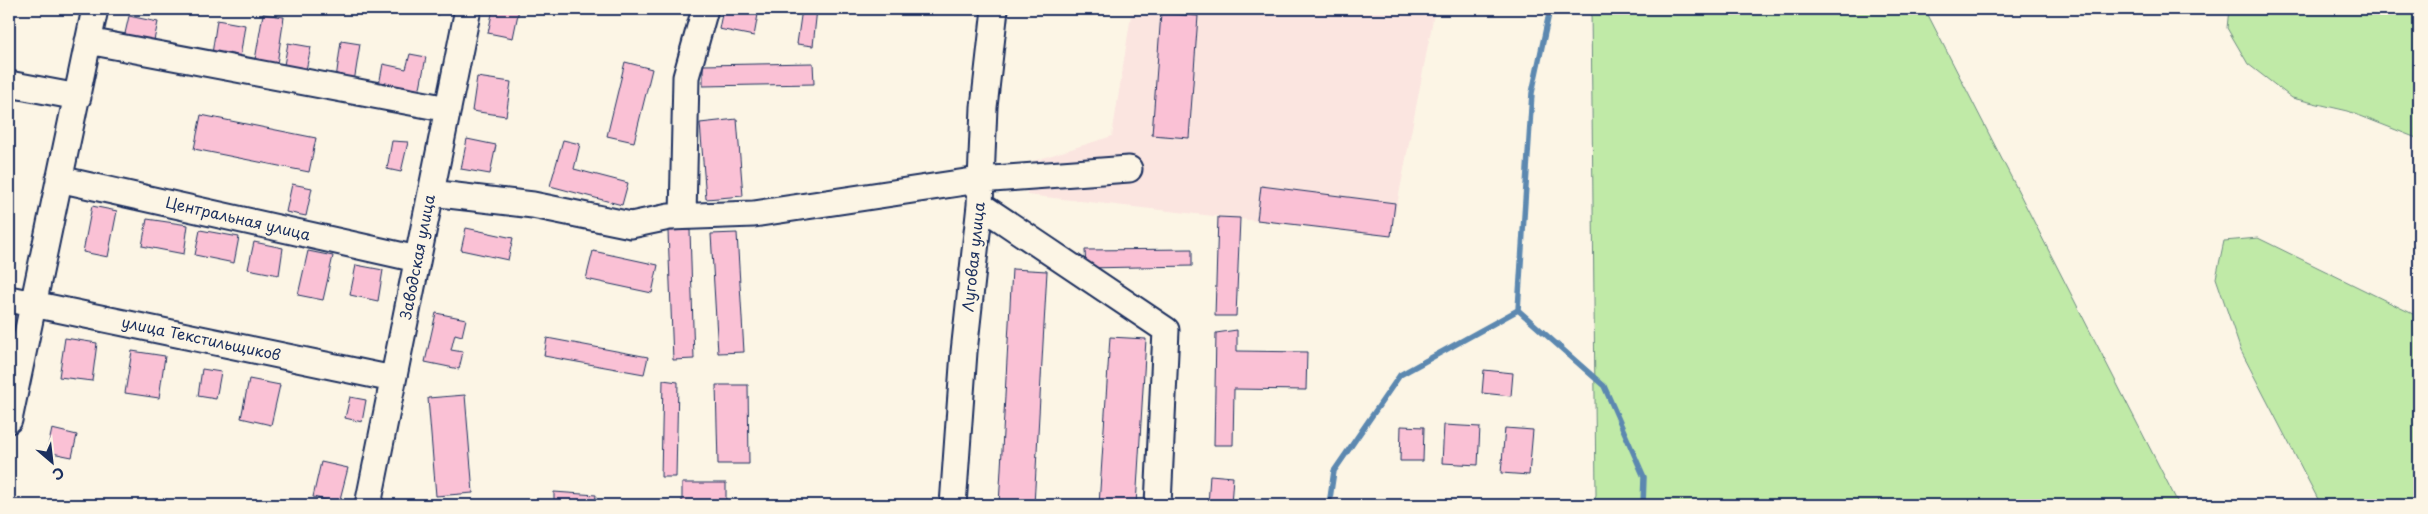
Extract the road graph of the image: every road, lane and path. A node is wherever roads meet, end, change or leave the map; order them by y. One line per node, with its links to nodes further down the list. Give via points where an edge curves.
1 (96, 9): 5 (street)
2 (468, 9): 8 (street, Заводская улица)
3 (706, 9): 13 (street, via 686,77)
4 (995, 9): 12 (street, Луговая улица)
5 (88, 41): 7 (street); 8 (street)
6 (9, 84): 7 (street)
7 (78, 97): 10 (street)
8 (448, 109): 11 (street, Заводская улица)
9 (1129, 169): 12 (street)
10 (59, 179): 14 (street, Центральная улица); 16 (street)
11 (431, 192): 13 (street, via 533,205 631,225); 14 (street, Заводская улица)
12 (980, 192): 13 (street, via 754,214); 20 (street, Луговая улица); 21 (street, via 1166,330)
13 (684, 216)
14 (418, 259): 17 (street, Заводская улица)
15 (9, 299): 16 (street, улица Текстильщиков)
16 (33, 304): 17 (street, улица Текстильщиков); 18 (street)
17 (393, 378): 19 (street, Заводская улица)
18 (9, 420)
19 (368, 505)
20 (953, 505)
21 (1158, 505)

